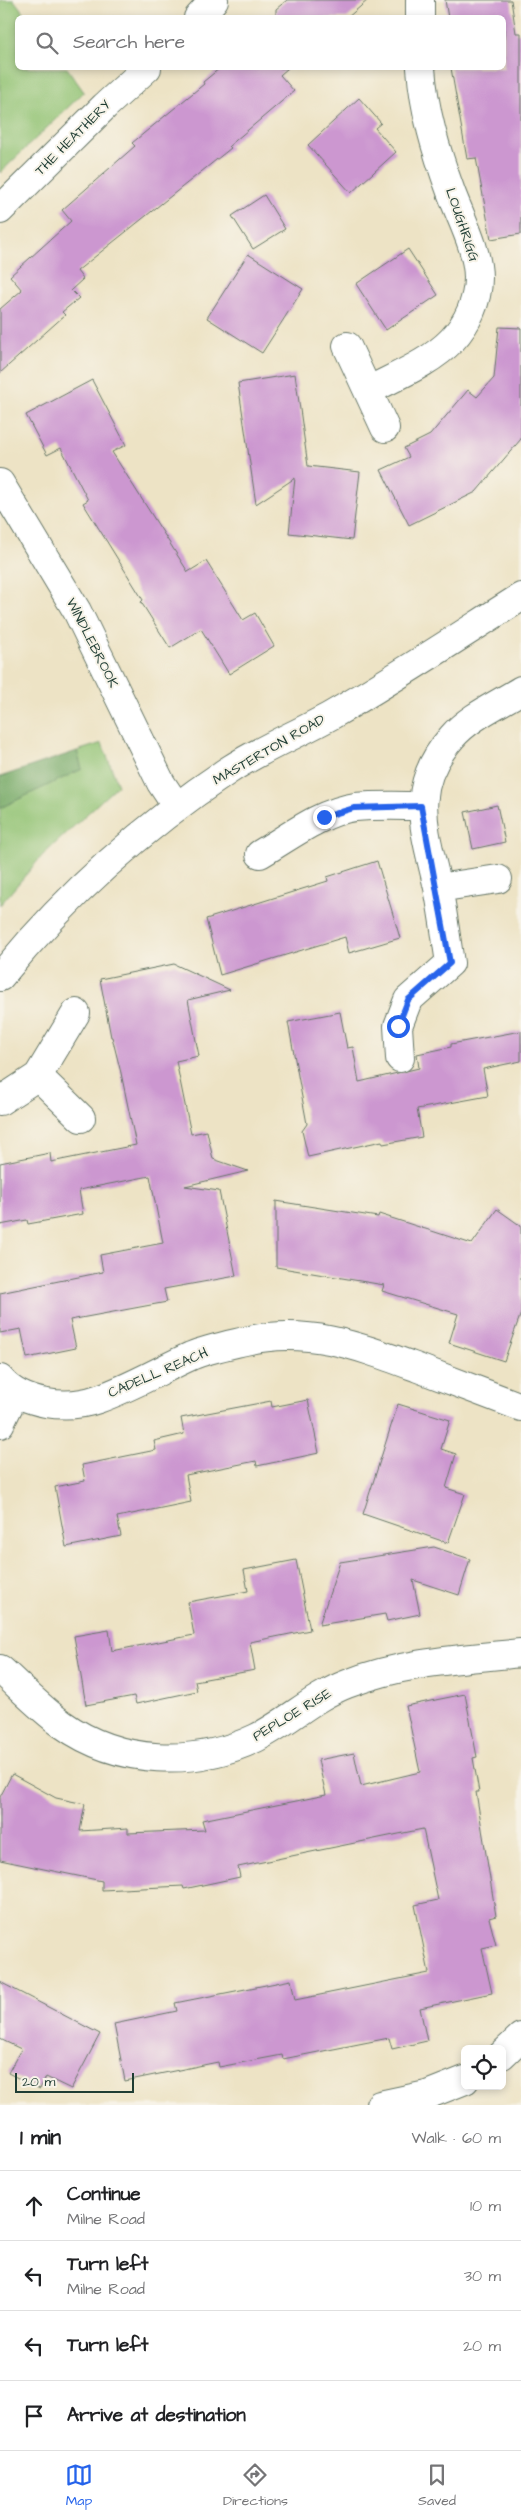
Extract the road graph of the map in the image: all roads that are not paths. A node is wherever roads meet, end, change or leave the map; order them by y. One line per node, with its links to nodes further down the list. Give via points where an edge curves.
1 (214, 0): 3 (street)
2 (420, 0): 4 (street)
3 (201, 15)
4 (420, 15)
5 (145, 70): 7 (street, THE HEATHERY)
6 (421, 70): 9 (street, LOUGHRIGG, via 430,128 476,260 477,294 463,326 452,340 431,357)
7 (0, 210)
8 (347, 346): 9 (street)
9 (368, 391): 10 (street)
10 (385, 428)
11 (0, 483): 15 (street, WINDLEBROOK, via 77,611 161,783)
12 (521, 597): 15 (street, MASTERTON ROAD, via 332,714 230,769)
13 (521, 690): 14 (street, via 464,726 451,738 432,768)
14 (421, 806): 16 (street, via 354,808 336,812); 18 (street)
15 (177, 807): 19 (street, MASTERTON ROAD, via 74,895)
16 (260, 854)
17 (498, 879): 18 (street)
18 (438, 888): 21 (street, via 450,963 408,1000 398,1026)
19 (0, 977)
20 (76, 1014): 22 (street)
21 (400, 1058)
22 (38, 1076): 23 (street); 24 (street)
23 (0, 1101)
24 (81, 1118)
25 (7, 1386): 26 (street, CADELL REACH, via 37,1401 73,1404 97,1400 193,1355 248,1340 304,1336 330,1338 361,1347); 27 (street)
26 (521, 1407)
27 (0, 1424)
28 (521, 1652): 29 (street, PEPLOE RISE, via 428,1663 370,1676 316,1698 257,1737 191,1758 146,1757 102,1746 64,1725)
29 (0, 1669)
30 (521, 2037): 31 (street)
31 (506, 2051)
32 (461, 2082): 33 (street, via 427,2095)
33 (380, 2105)

